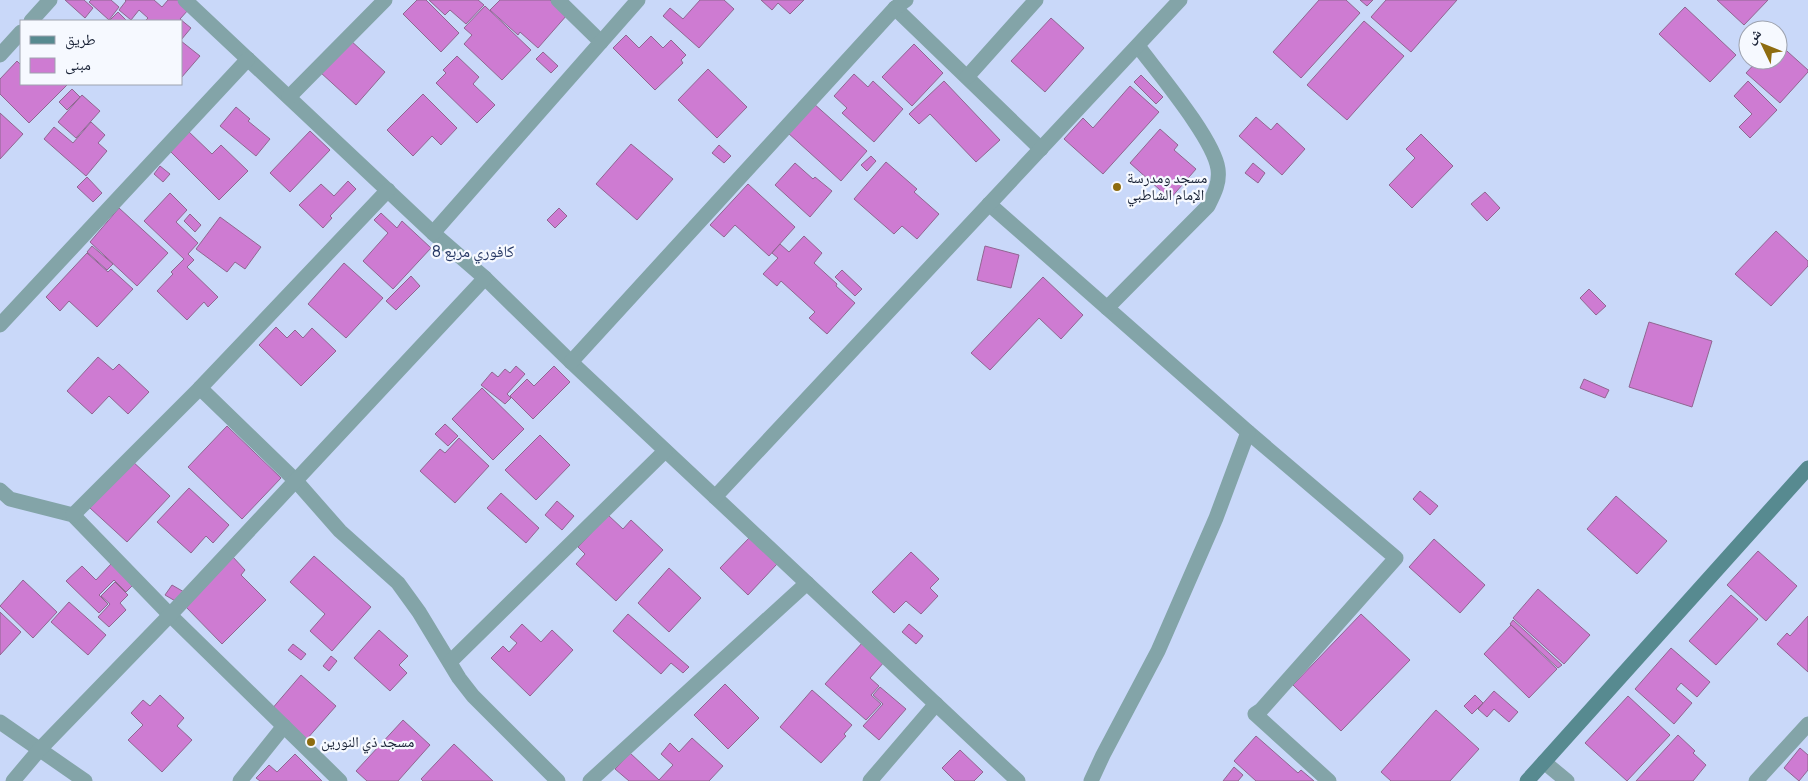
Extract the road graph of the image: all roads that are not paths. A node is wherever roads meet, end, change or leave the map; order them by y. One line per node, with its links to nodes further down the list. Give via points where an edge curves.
1 (50, 0): 9 (street)
2 (185, 0): 14 (street)
3 (385, 0): 16 (street)
4 (558, 0): 11 (street)
5 (638, 0): 11 (street)
6 (1036, 0): 15 (street)
7 (1180, 0): 12 (street)
8 (901, 4): 15 (street); 24 (street)
9 (32, 20)
10 (20, 33): 13 (street)
11 (601, 42): 20 (street)
12 (1138, 46): 17 (street); 22 (street, via 1212,152 1218,169 1218,185 1208,206)
13 (0, 55)
14 (248, 59): 16 (street); 23 (street)
15 (967, 77): 17 (street)
16 (289, 97): 18 (street)
17 (1041, 149): 19 (street)
18 (388, 190): 20 (street); 25 (street)
19 (989, 204): 22 (street); 30 (street)
20 (433, 233): 21 (street)
21 (484, 278): 24 (street); 29 (street)
22 (1107, 308): 26 (street)
23 (0, 325)
24 (571, 362): 27 (street)
25 (200, 388): 29 (street); 32 (street)
26 (1248, 432): 50 (street, via 1216,518 1158,651); 51 (street, via 1396,558 1255,714)
27 (665, 451): 30 (street); 35 (street)
28 (1808, 468): 41 (street)
29 (296, 481): 34 (street); 35 (street, via 340,530 398,583)
30 (715, 497): 33 (street)
31 (3, 500): 32 (street)
32 (73, 515): 34 (street)
33 (806, 583): 36 (street); 47 (street)
34 (170, 615): 39 (street); 40 (street)
35 (450, 662): 46 (street, via 473,696)
36 (936, 704): 48 (street); 49 (street)
37 (0, 722): 40 (street)
38 (1808, 724): 54 (street)
39 (284, 726): 44 (street); 45 (street)
40 (40, 749): 42 (street); 43 (street)
41 (1544, 762): 52 (street); 53 (street)
42 (13, 781)
43 (85, 781)
44 (240, 781)
45 (340, 781)
46 (558, 781)
47 (590, 781)
48 (870, 781)
49 (1018, 781)
50 (1091, 781)
51 (1329, 781)
52 (1527, 781)
53 (1567, 781)
54 (1756, 781)

